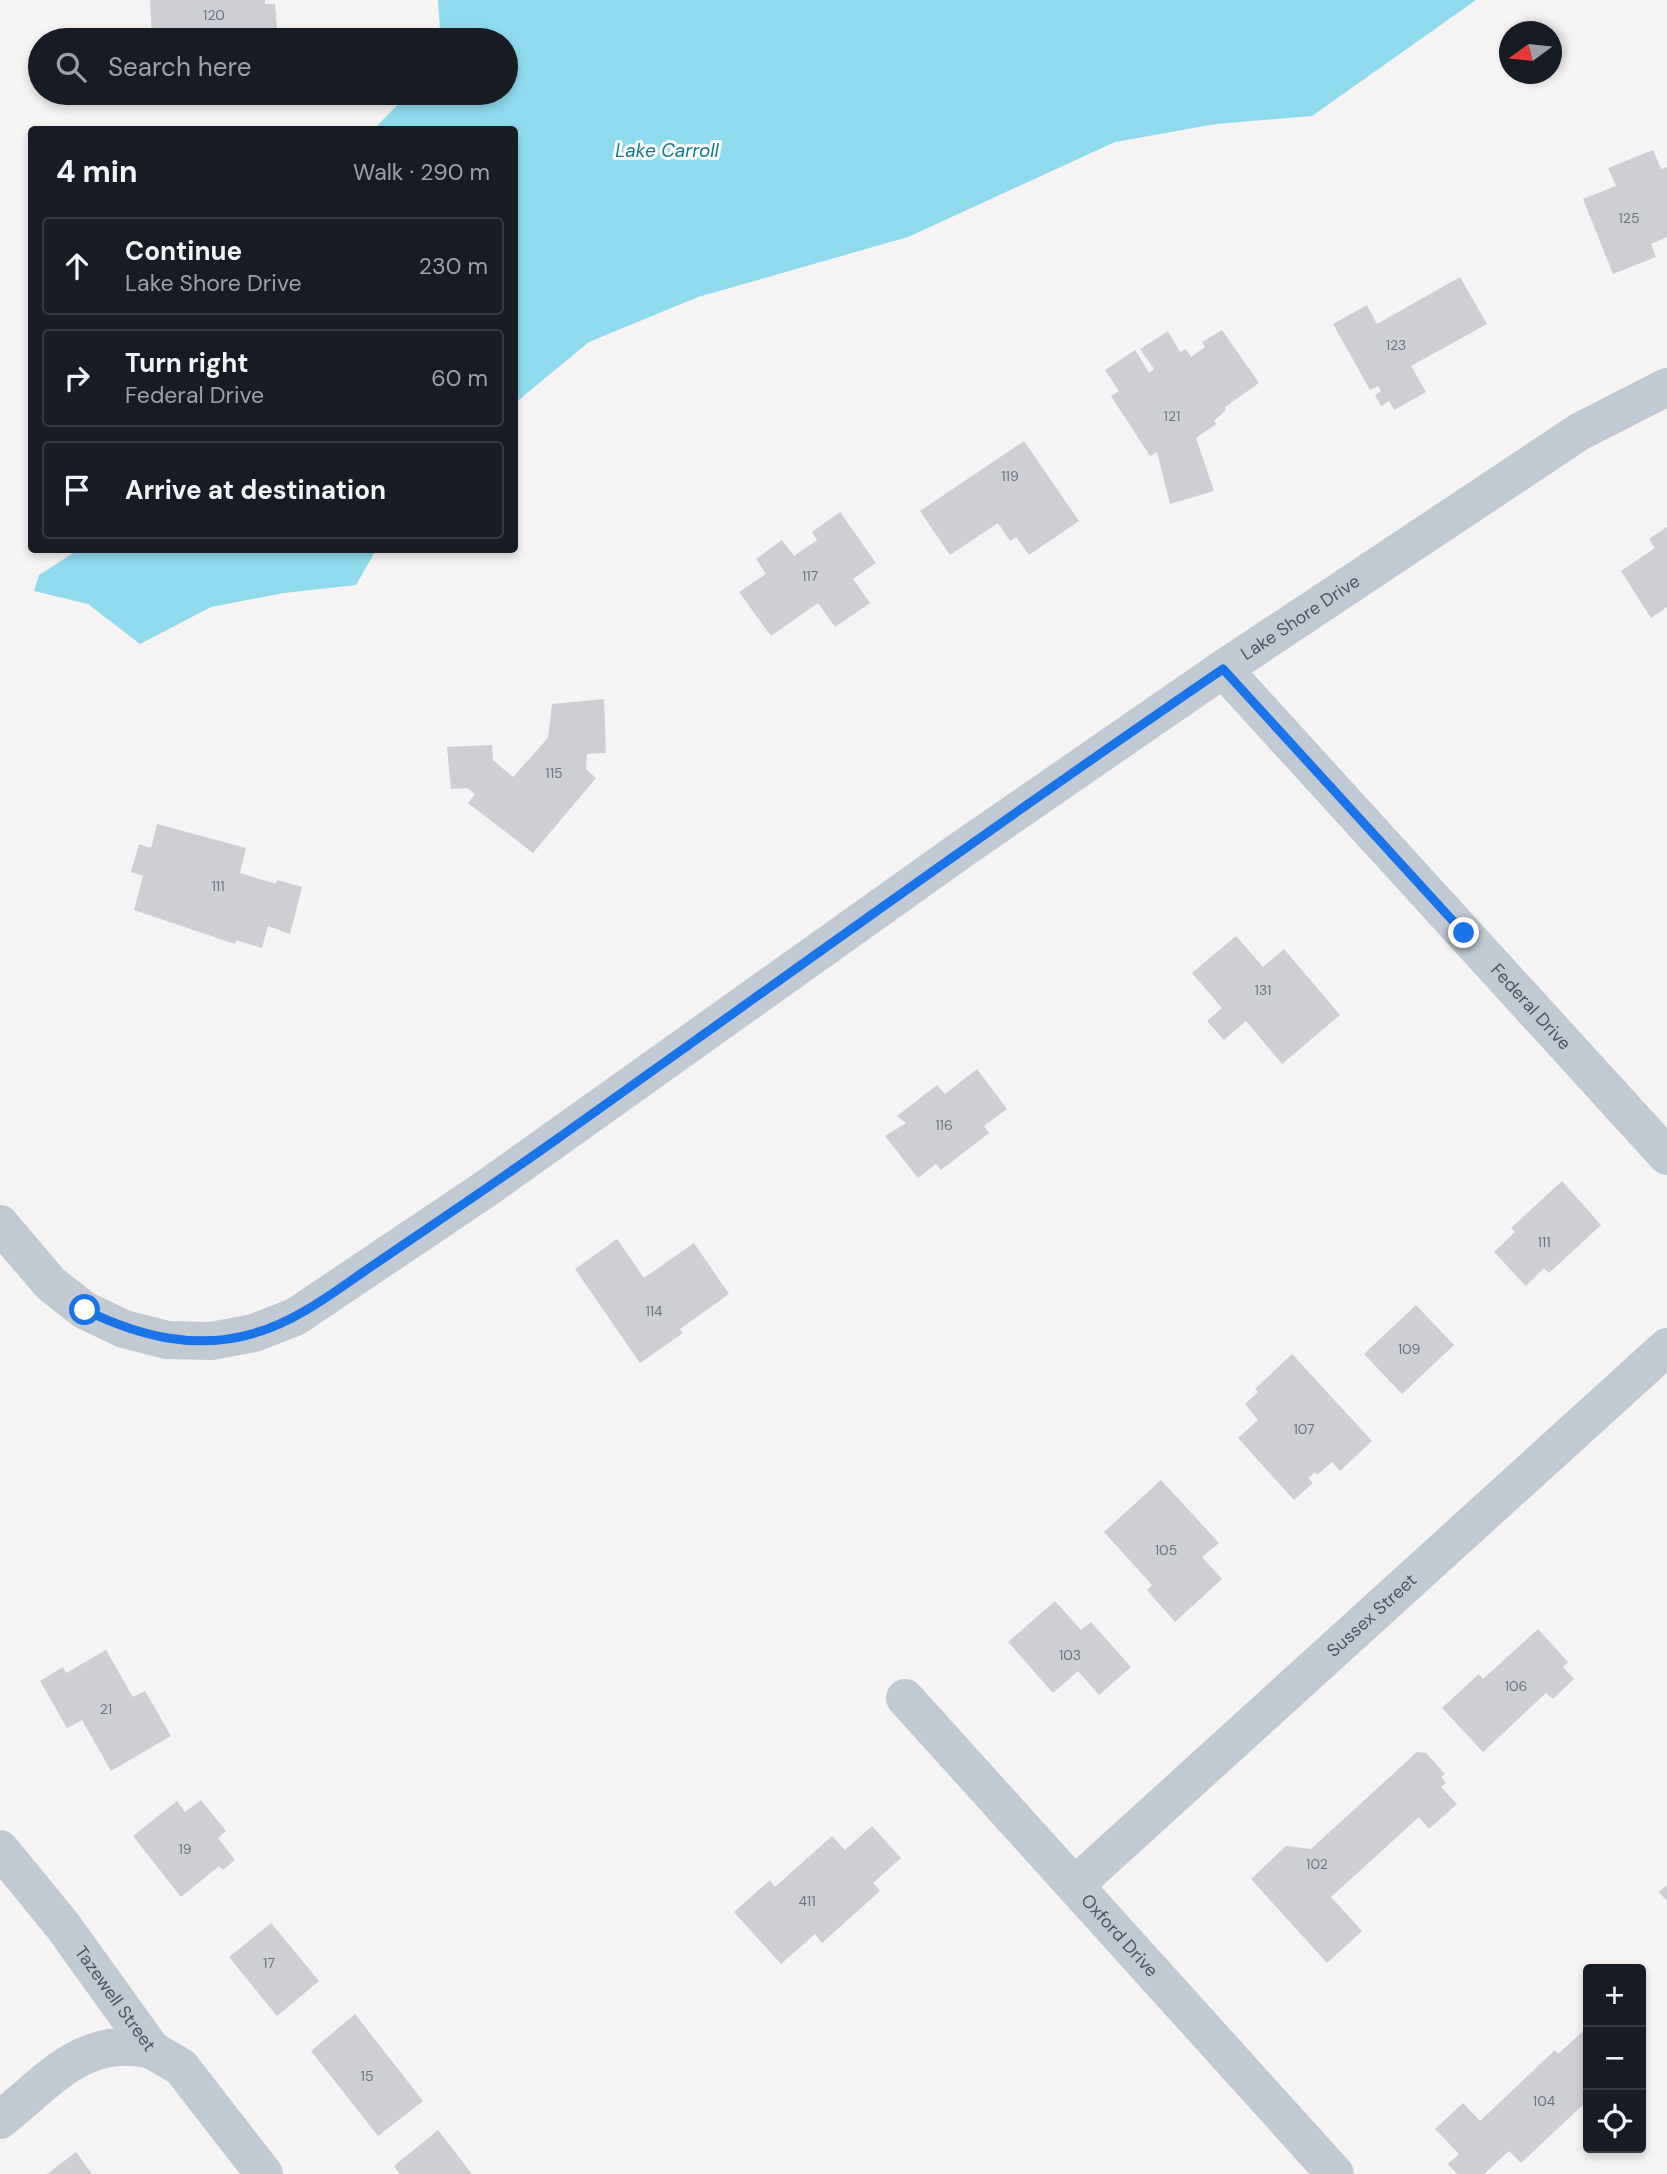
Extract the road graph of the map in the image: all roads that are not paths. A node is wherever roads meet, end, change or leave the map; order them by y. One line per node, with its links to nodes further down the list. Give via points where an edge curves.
1 (1667, 387): 2 (street, Lake Shore Drive, via 1579,432)
2 (1223, 669): 3 (street, Federal Drive); 4 (street, Lake Shore Drive, via 484,1191 295,1317 254,1333 211,1341 167,1340 124,1329 85,1310 50,1283)
3 (1667, 1156)
4 (0, 1224)
5 (1667, 1347): 8 (street, Sussex Street)
6 (905, 1698): 8 (street, Oxford Drive)
7 (0, 1849): 9 (street, Tazewell Street, via 63,1926)
8 (1075, 1885): 12 (street, Oxford Drive)
9 (152, 2050): 10 (street, via 130,2045 103,2047 77,2058); 11 (street, Tazewell Street, via 181,2067)
10 (0, 2120)
11 (264, 2174)
12 (1335, 2174)

